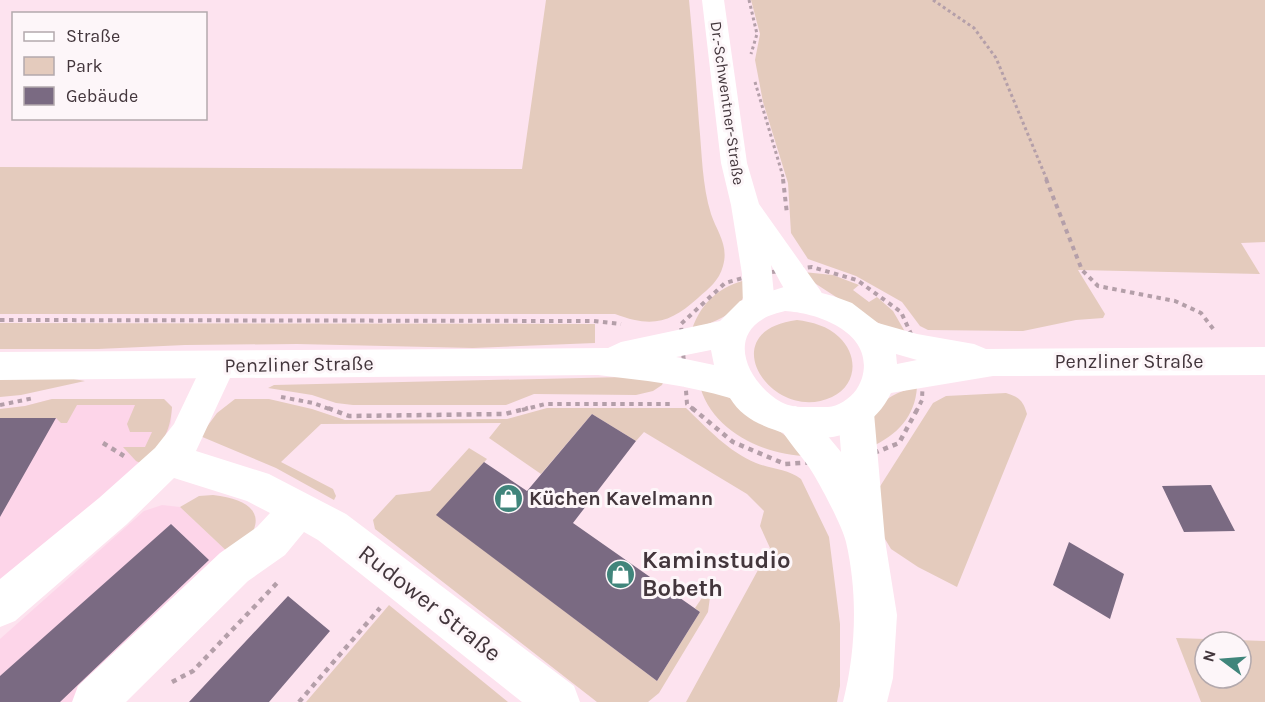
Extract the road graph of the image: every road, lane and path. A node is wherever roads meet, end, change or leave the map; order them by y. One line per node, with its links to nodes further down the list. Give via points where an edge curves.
1 (713, 0): 6 (main road, Dr.-Schwentner-Straße, via 734,163)
2 (749, 0): 4 (path, via 757,34 750,50)
3 (933, 0): 17 (path, via 974,28 996,58 1082,270 1098,286 1175,301 1201,313)
4 (752, 60)
5 (755, 81): 7 (path, via 784,182 789,228)
6 (745, 205): 7 (main road, Dr.-Schwentner-Straße); 8 (main road, Dr.-Schwentner-Straße)
7 (784, 260): 8 (path); 9 (main road, Dr.-Schwentner-Straße); 16 (path, via 857,280 901,312)
8 (757, 274): 10 (main road, Dr.-Schwentner-Straße); 15 (path, via 725,283)
9 (809, 299): 10 (main road); 14 (main road, via 846,314)
10 (759, 305): 13 (main road, via 744,315)
11 (0, 320): 12 (path, via 593,321)
12 (628, 325)
13 (731, 332): 15 (main road, Penzliner Straße); 21 (main road, via 727,351)
14 (867, 333): 16 (main road, Penzliner Straße); 20 (main road, via 879,359)
15 (682, 354): 18 (main road, Penzliner Straße, via 598,361); 21 (main road, Penzliner Straße, via 714,378); 23 (path, via 545,404 505,414); 25 (path, via 733,442 785,464)
16 (920, 360): 17 (main road, Penzliner Straße); 20 (main road, Penzliner Straße); 25 (path, via 922,400 899,443)
17 (1249, 361)
18 (219, 365): 19 (main road, Penzliner Straße); 26 (main road)
19 (0, 366)
20 (879, 381): 22 (main road, via 870,400)
21 (737, 386): 24 (main road, via 754,404)
22 (856, 413): 24 (main road, via 827,423); 25 (main road)
23 (348, 416)
24 (795, 422): 25 (main road)
25 (843, 461): 36 (main road, via 865,540 876,615)
26 (174, 462): 27 (main road, Rudower Straße, via 256,486); 30 (main road); 31 (main road, via 146,501)
27 (300, 508): 29 (main road, Rudower Straße, via 332,527); 33 (main road, via 271,541 234,567)
28 (279, 582): 32 (path, via 193,671)
29 (402, 582): 34 (path); 35 (main road, Rudower Straße)
30 (0, 606)
31 (0, 630)
32 (164, 686)
33 (94, 702)
34 (299, 702)
35 (557, 702)
36 (865, 702)

